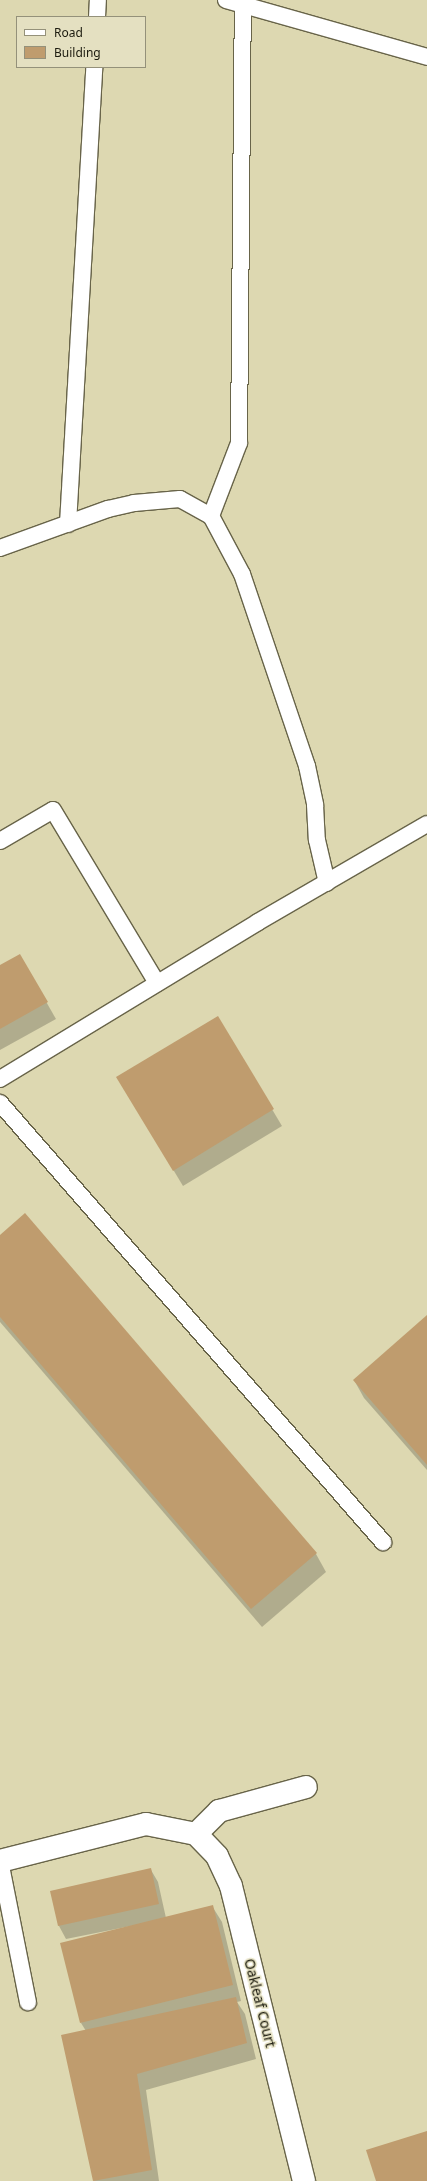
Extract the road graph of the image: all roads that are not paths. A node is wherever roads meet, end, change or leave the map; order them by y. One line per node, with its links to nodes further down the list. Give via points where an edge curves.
1 (98, 0): 4 (lane)
2 (226, 0): 3 (lane)
3 (242, 3): 5 (lane); 7 (lane, via 239,443)
4 (97, 16)
5 (427, 57)
6 (94, 68): 8 (lane)
7 (210, 516): 8 (lane, via 180,499 134,503); 12 (lane, via 242,574 307,766 315,805 317,840)
8 (68, 524): 9 (lane)
9 (0, 548)
10 (427, 824): 12 (lane)
11 (0, 841): 13 (lane, via 53,810)
12 (327, 882): 13 (lane)
13 (157, 983): 14 (lane)
14 (0, 1079)
15 (0, 1103): 16 (lane)
16 (383, 1542)
17 (306, 1787): 18 (street, via 219,1812)
18 (196, 1834): 19 (street, via 146,1824); 21 (street, Oakleaf Court, via 217,1856 231,1886)
19 (0, 1861): 20 (lane)
20 (28, 2002)
21 (304, 2181)

